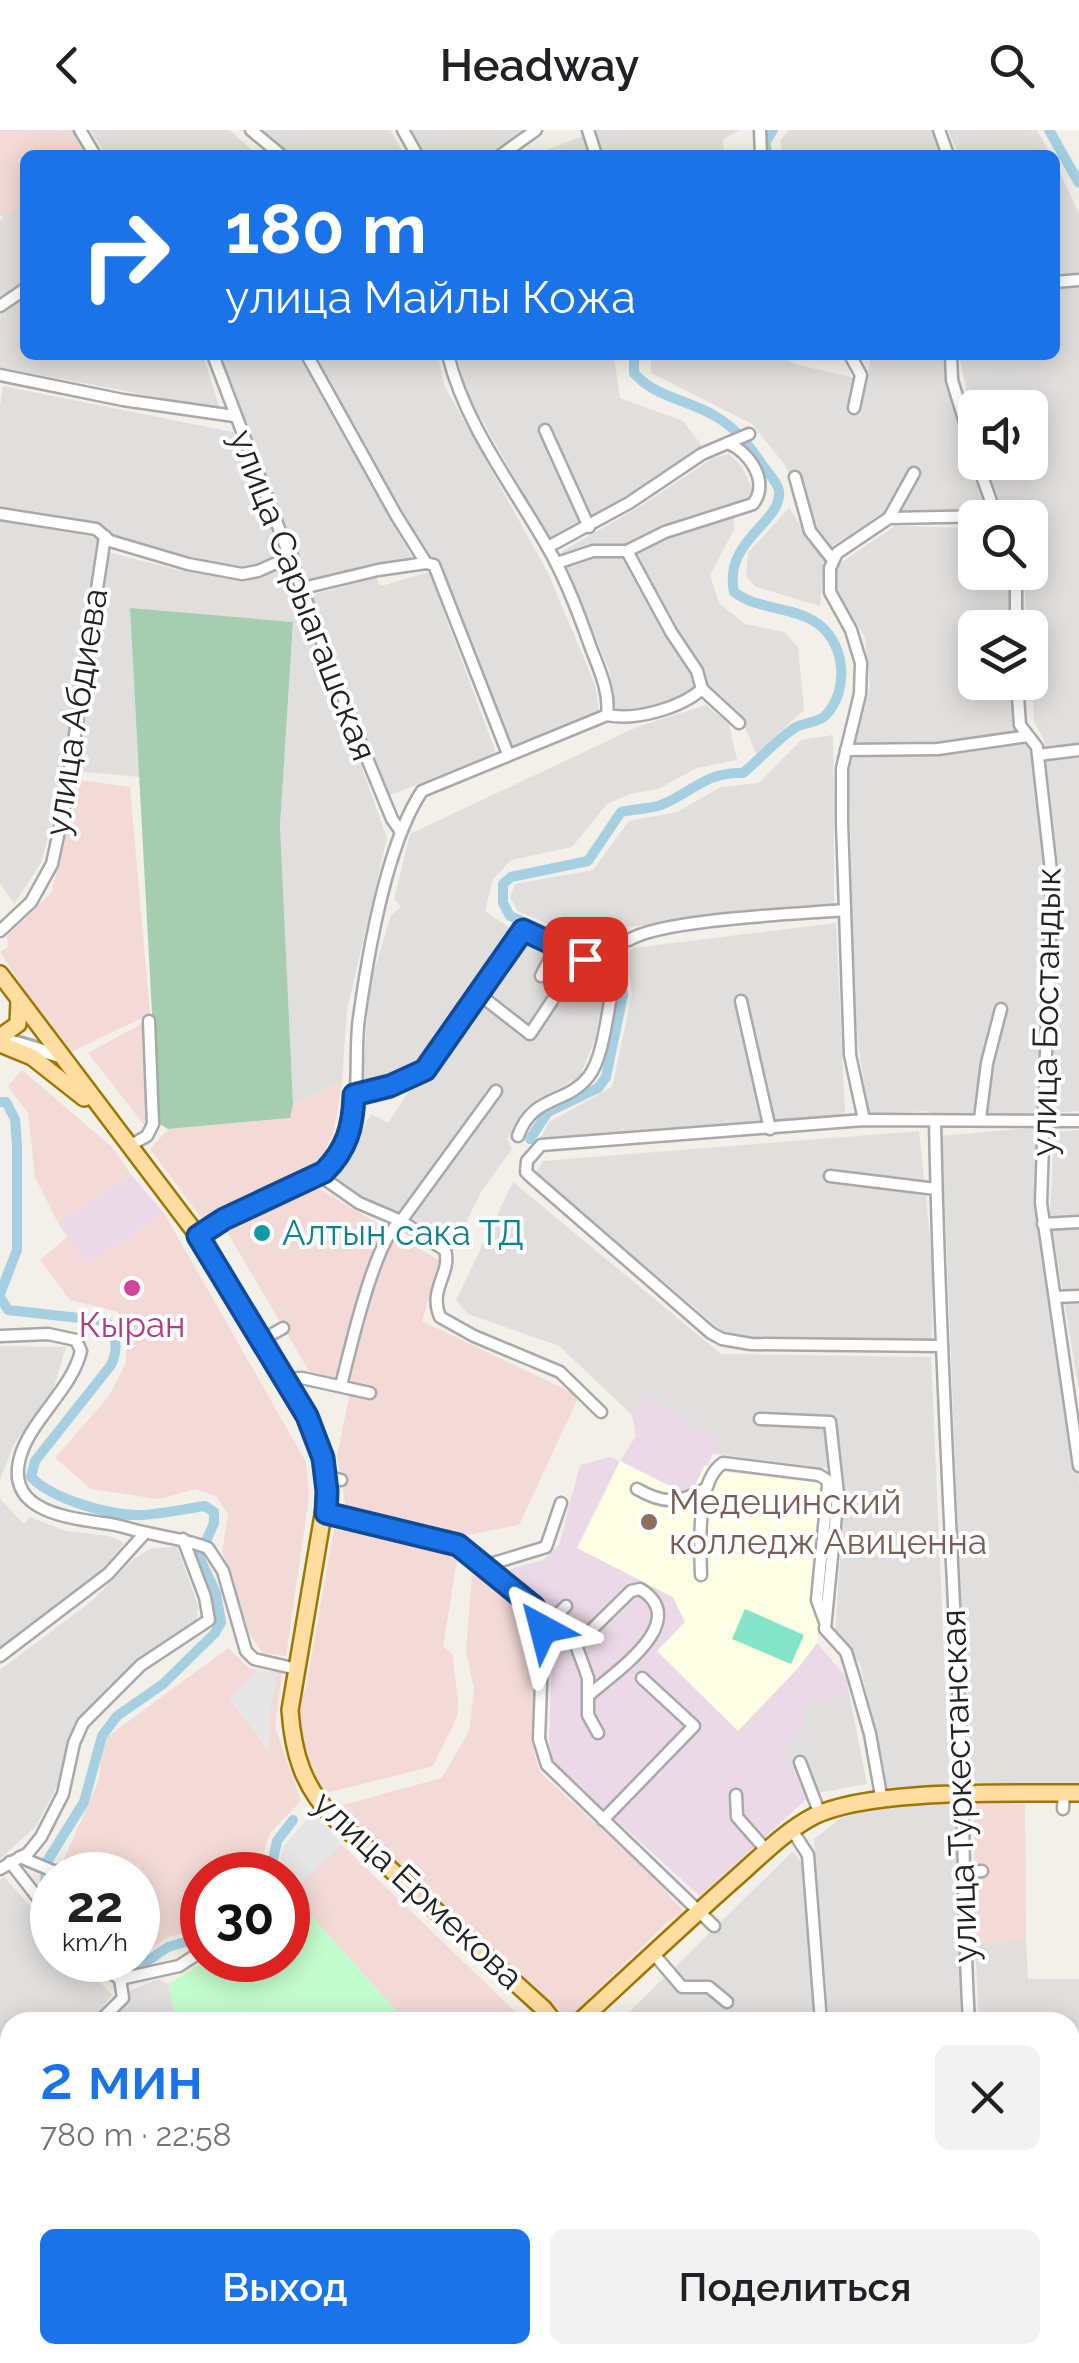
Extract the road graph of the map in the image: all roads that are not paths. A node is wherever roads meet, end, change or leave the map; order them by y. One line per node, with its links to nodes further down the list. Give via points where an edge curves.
1 (251, 130): 3 (street)
2 (536, 130): 4 (street)
3 (275, 150)
4 (508, 150)
5 (215, 360): 13 (street, улица Сарыагашская)
6 (309, 360): 28 (street)
7 (449, 360): 24 (street, via 472,417)
8 (853, 360): 12 (street, via 861,375)
9 (951, 360): 11 (street)
10 (0, 375): 13 (street)
11 (958, 400)
12 (854, 408)
13 (234, 416): 26 (street, улица Сарыагашская)
14 (544, 430): 22 (street)
15 (749, 434): 16 (street)
16 (732, 441): 22 (street); 25 (street, via 758,476 753,504 664,532)
17 (914, 473): 21 (street)
18 (795, 477): 27 (street, via 810,531)
19 (0, 514): 23 (street, улица Абдиева, via 96,529)
20 (958, 517): 21 (street)
21 (889, 518): 27 (street)
22 (589, 527): 24 (street)
23 (105, 536): 26 (street, улица Абдиева, via 242,574); 42 (street, улица Абдиева, via 52,864 30,902)
24 (548, 548): 29 (street)
25 (627, 552): 29 (street, via 593,551); 31 (street, via 702,678)
26 (292, 556): 30 (street, улица Сарыагашская)
27 (832, 559): 36 (street, via 830,592 861,664)
28 (426, 563): 30 (street); 38 (street, via 434,565)
29 (556, 563): 33 (street, via 602,675)
30 (303, 588): 40 (street, улица Сарыагашская)
31 (702, 689): 33 (street, via 651,712); 34 (street)
32 (1018, 700): 35 (street, улица Бостандык)
33 (607, 715): 38 (street)
34 (738, 724)
35 (1028, 736): 36 (street, via 938,748); 39 (street, улица Бостандык)
36 (846, 750): 41 (street)
37 (1079, 750): 39 (street)
38 (508, 754): 40 (street, via 422,791)
39 (1038, 756): 62 (street, улица Бостандык, via 1053,914)
40 (401, 832): 56 (street, via 365,979)
41 (844, 910): 43 (street, via 678,926); 59 (street, via 850,1055)
42 (0, 930)
43 (629, 940)
44 (557, 945): 46 (street); 47 (street, via 523,930); 64 (street, via 608,978 605,1028 592,1074 535,1108)
45 (0, 974): 48 (main road, улица Ермекова)
46 (541, 976)
47 (480, 994): 49 (street, via 530,1034); 56 (street, via 425,1070)
48 (18, 1000): 53 (main road, via 18,1024); 54 (main road, улица Ермекова)
49 (552, 1001)
50 (740, 1001): 63 (street)
51 (1001, 1009): 58 (street)
52 (148, 1021): 65 (street, via 153,1124)
53 (0, 1040): 54 (street); 57 (main road)
54 (60, 1056): 57 (main road, улица Ермекова)
55 (496, 1091): 69 (street)
56 (354, 1095): 66 (street, via 350,1135)
57 (97, 1105): 65 (main road, улица Ермекова)
58 (980, 1119): 60 (street); 62 (street)
59 (864, 1120): 60 (street); 63 (street)
60 (935, 1121): 68 (street, улица Туркестанская)
61 (1079, 1121): 62 (street)
62 (1044, 1122): 71 (street, улица Бостандык)
63 (770, 1129): 78 (street, via 539,1146 526,1172 722,1339)
64 (518, 1136)
65 (129, 1146): 72 (main road, улица Ермекова)
66 (324, 1172): 69 (street, via 359,1203); 72 (street)
67 (830, 1176): 68 (street)
68 (936, 1189): 78 (street, улица Туркестанская)
69 (401, 1220): 80 (street, via 388,1232 377,1262); 82 (street, via 448,1255 434,1297 440,1317 560,1372)
70 (1079, 1222): 71 (street)
71 (1043, 1224): 74 (street, улица Бостандык)
72 (198, 1236): 77 (main road, улица Ермекова)
73 (1079, 1296): 74 (street)
74 (1055, 1298): 84 (street, улица Бостандык)
75 (283, 1328): 77 (street)
76 (0, 1336): 89 (street, via 62,1335 76,1340 81,1351 22,1448 16,1475 22,1491 53,1516)
77 (262, 1340): 79 (main road, улица Ермекова)
78 (942, 1346): 105 (street, улица Туркестанская)
79 (286, 1379): 80 (street); 88 (main road, улица Ермекова, via 334,1478)
80 (341, 1385): 81 (street)
81 (370, 1393)
82 (601, 1412)
83 (760, 1419): 94 (street, via 830,1422 838,1494)
84 (1079, 1466)
85 (637, 1489): 86 (street, via 672,1502)
86 (705, 1489): 92 (street); 94 (street, via 723,1463 827,1480 817,1600)
87 (561, 1503): 91 (street, via 546,1547)
88 (326, 1513): 91 (street, via 439,1538); 100 (main road, улица Ермекова)
89 (145, 1533): 90 (street); 99 (street, via 108,1574)
90 (183, 1540): 100 (street, via 219,1560 246,1651 275,1670); 113 (street, via 209,1620 142,1665 82,1723 63,1794 41,1837)
91 (484, 1566): 95 (street, via 534,1607)
92 (701, 1576)
93 (566, 1606): 95 (street)
94 (826, 1622): 108 (street, via 828,1636 846,1652)
95 (543, 1629): 96 (street); 98 (street, via 563,1631)
96 (544, 1642): 97 (street); 110 (street, via 542,1754)
97 (531, 1643)
98 (576, 1645): 102 (street); 102 (street, via 631,1591 653,1598 659,1616 652,1638)
99 (0, 1656)
100 (297, 1669): 123 (main road, улица Ермекова, via 290,1710 297,1758 316,1800)
101 (642, 1678): 110 (street, via 694,1726)
102 (590, 1696): 103 (street, via 588,1715)
103 (598, 1733)
104 (800, 1762): 109 (street)
105 (963, 1795): 107 (main road); 108 (main road); 115 (street, улица Туркестанская)
106 (736, 1796): 112 (street, via 737,1817)
107 (1069, 1798)
108 (882, 1801): 109 (main road)
109 (820, 1814): 111 (main road)
110 (603, 1820): 117 (street)
111 (792, 1830): 112 (main road); 125 (street, via 808,1855)
112 (767, 1851): 117 (main road)
113 (10, 1863): 116 (street)
114 (982, 1871): 115 (street)
115 (964, 1872): 126 (street, улица Туркестанская)
116 (30, 1888)
117 (700, 1910): 118 (street); 119 (main road)
118 (714, 1926)
119 (653, 1953): 121 (street, via 682,1987 709,1987); 124 (main road)
120 (120, 1982): 122 (street, via 123,1998)
121 (726, 2002)
122 (109, 2012)
123 (546, 2012)
124 (590, 2012)
125 (820, 2012)
126 (969, 2012)

